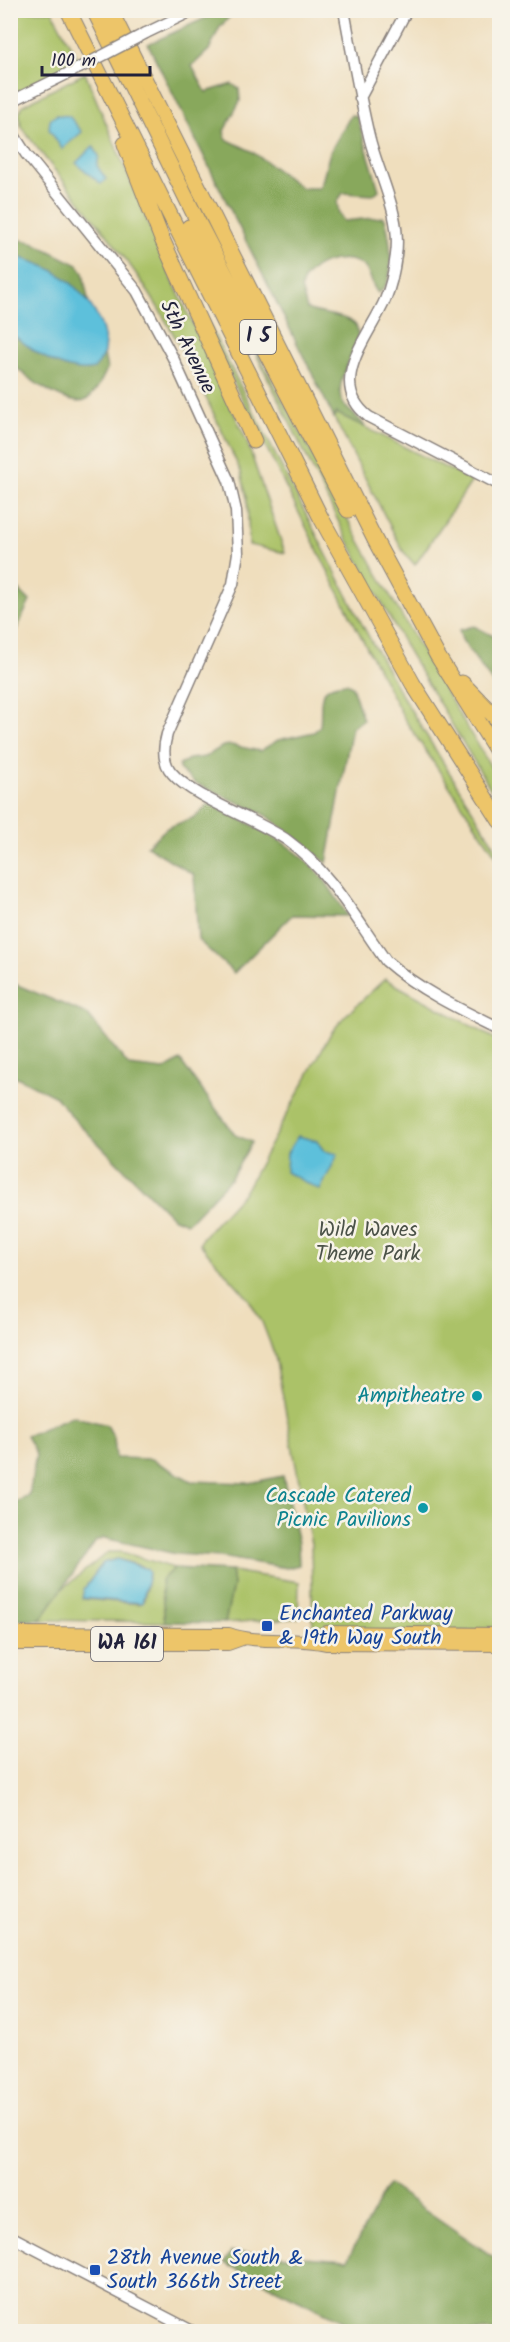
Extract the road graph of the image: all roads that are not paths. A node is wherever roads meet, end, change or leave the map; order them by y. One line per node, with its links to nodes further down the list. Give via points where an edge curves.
1 (68, 10): 8 (highway, I 5)
2 (85, 10): 14 (highway, I 5, via 313,484)
3 (94, 10): 15 (highway, I 5, via 329,475 417,636)
4 (110, 10): 15 (highway, I 5, via 278,350)
5 (194, 10): 10 (street, bridge)
6 (344, 10): 9 (street)
7 (405, 11): 9 (street)
8 (89, 52): 12 (highway, via 161,237); 14 (highway, I 5)
9 (360, 98): 13 (street, via 394,219 397,247 386,299 350,372 351,395 369,417)
10 (10, 102)
11 (10, 129): 19 (street, 5th Avenue, via 137,291 173,358 229,482 236,511 238,553 233,584 167,734 167,768 183,783 296,847 328,879 395,969)
12 (254, 441)
13 (500, 485)
14 (321, 518): 18 (highway, I 5, via 413,684)
15 (441, 660): 16 (highway); 17 (highway, I 5)
16 (500, 722)
17 (500, 756)
18 (500, 821)
19 (500, 1029)
20 (10, 1633): 22 (main road, WA 161, via 229,1634)
21 (500, 1634): 23 (main road, WA 161, via 327,1632)
22 (242, 1639): 23 (main road, WA 161); 24 (main road, WA 161, via 228,1644)
23 (305, 1639): 25 (main road, WA 161, via 326,1644)
24 (10, 1644)
25 (500, 1645)
26 (10, 2236): 27 (street)
27 (194, 2331)

